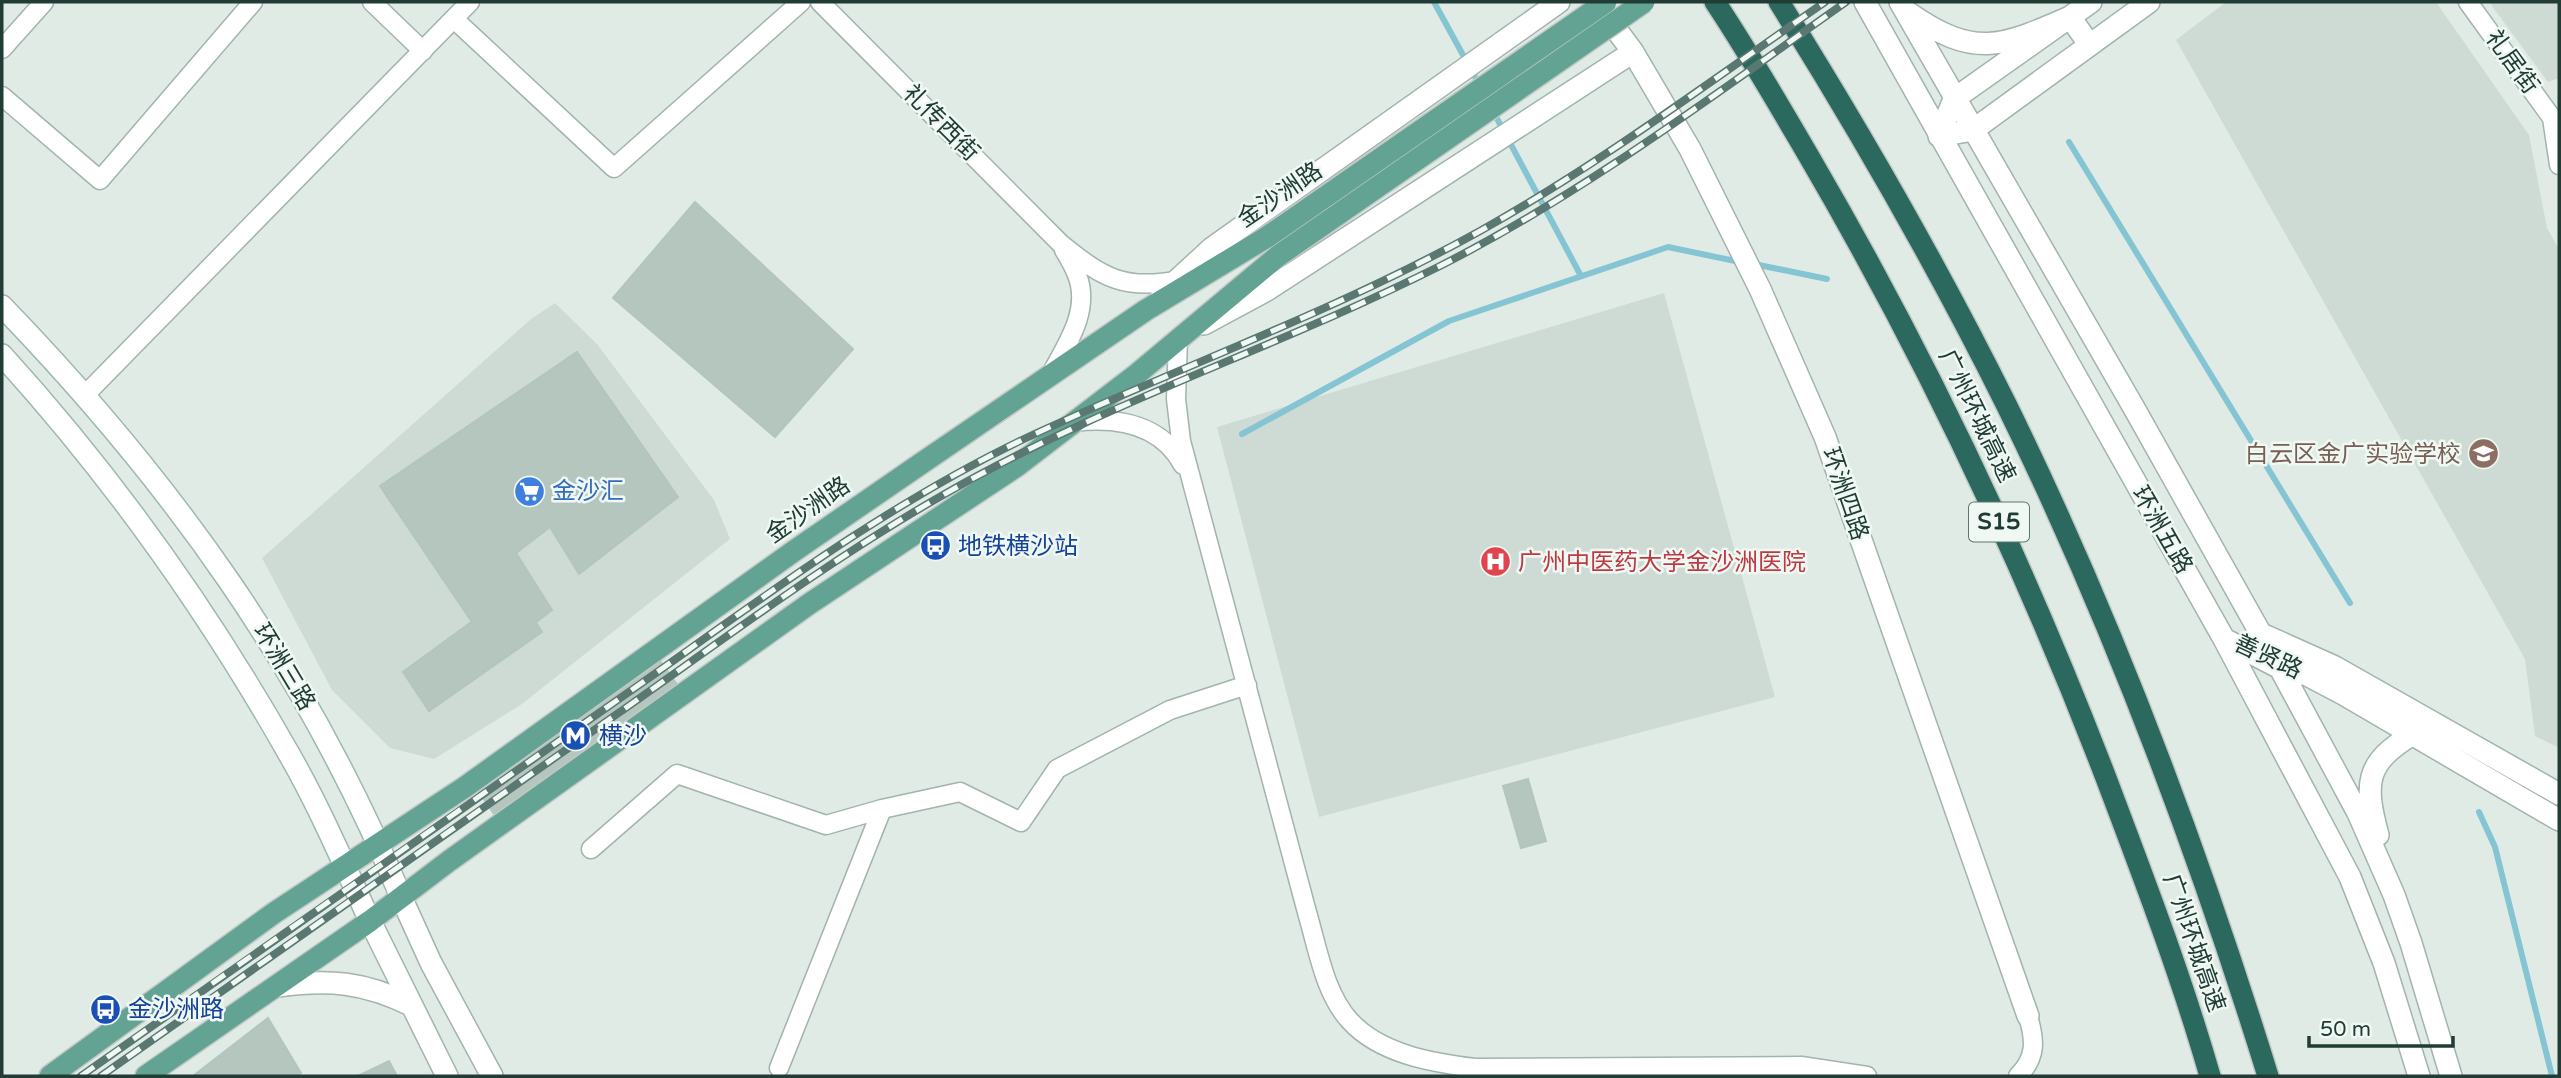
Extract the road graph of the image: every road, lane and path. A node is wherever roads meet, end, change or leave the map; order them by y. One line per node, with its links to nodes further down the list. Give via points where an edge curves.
1 (44, 2): 21 (street)
2 (253, 2): 24 (street, via 100,180)
3 (372, 2): 22 (street)
4 (470, 2): 19 (street)
5 (801, 2): 19 (street, via 614,168)
6 (820, 2): 29 (street, 礼传西街)
7 (1559, 2): 31 (street, via 1212,248)
8 (1596, 2): 23 (street, 环洲四路)
9 (1606, 2): 30 (main road, 金沙洲路, bridge)
10 (1644, 2): 34 (main road, 金沙洲路, bridge, via 1278,256)
11 (1715, 2): 65 (highway, 广州环城高速 / S15, via 1862,249 2012,548 2143,875)
12 (1779, 2): 66 (highway, 广州环城高速 / S15, via 1916,233 2007,407 2074,551 2177,803)
13 (1864, 2): 27 (street, 环洲五路)
14 (2091, 2): 18 (street)
15 (2149, 2): 20 (street)
16 (2468, 2): 28 (street, 礼居街, via 2552,118)
17 (1902, 6): 18 (street, via 1948,36 1987,45); 25 (street, 环洲五路)
18 (2070, 17): 20 (street); 25 (street)
19 (454, 19): 22 (street)
20 (2089, 44): 26 (street)
21 (2, 49)
22 (423, 51): 37 (street)
23 (1633, 52): 34 (street, via 1267,290); 56 (street, 环洲四路, via 1760,289 1825,437)
24 (2, 96)
25 (1954, 99): 26 (street, 环洲五路); 27 (street)
26 (1973, 130): 27 (street); 40 (street, 环洲五路)
27 (1938, 136): 41 (street, 环洲五路)
28 (2559, 164)
29 (1061, 244): 31 (street, via 1113,279 1146,285); 36 (street, via 1078,276 1082,297 1072,336)
30 (1208, 274): 31 (street); 33 (main road, 金沙洲路)
31 (1177, 281): 33 (street)
32 (2, 306): 37 (street, 环洲三路)
33 (1146, 310): 36 (main road, 金沙洲路)
34 (1178, 339): 38 (main road, 金沙洲路); 39 (street, via 1176,419)
35 (2, 355): 50 (street, 环洲三路, via 106,476 184,586 289,754)
36 (1051, 374): 48 (main road, 金沙洲路)
37 (85, 395): 48 (street, 环洲三路, via 178,509 267,636 317,720)
38 (1074, 422): 39 (street, via 1118,421 1155,433 1179,458); 52 (main road, 金沙洲路, via 972,497 809,604)
39 (1191, 480): 43 (street)
40 (2259, 632): 41 (street, 善贤路); 42 (street, 环洲五路); 45 (street, 善贤路, via 2344,672)
41 (2224, 639): 42 (street, 善贤路); 67 (street, 环洲五路, via 2350,877 2384,963)
42 (2280, 668): 44 (street, 善贤路, via 2307,675); 51 (street, 环洲五路, via 2358,813)
43 (1247, 685): 46 (street, via 1170,710 1057,769 1021,822 960,792); 58 (street, via 1304,903 1337,1001 1349,1021 1367,1035 1423,1060)
44 (2413, 734): 47 (street, 善贤路); 51 (street, via 2385,754 2371,777 2371,808)
45 (2559, 794)
46 (882, 809): 49 (street, via 826,825 677,774); 57 (street)
47 (2559, 820)
48 (379, 845): 50 (main road, 金沙洲路); 52 (street, 环洲三路)
49 (591, 849)
50 (345, 867): 53 (street, 环洲三路); 59 (main road, 金沙洲路, via 274,913)
51 (2394, 895): 68 (street, 环洲五路)
52 (401, 897): 53 (main road, 金沙洲路); 62 (street, 环洲三路)
53 (370, 921): 54 (main road, 金沙洲路); 55 (street, 环洲三路)
54 (278, 986): 55 (street, via 339,982); 60 (main road, 金沙洲路)
55 (411, 1005): 61 (street, 环洲三路)
56 (2028, 1016): 64 (street, via 2035,1039 2031,1057)
57 (779, 1068)
58 (1472, 1072): 63 (street, via 1801,1066)
59 (50, 1076)
60 (146, 1076)
61 (447, 1076)
62 (492, 1076)
63 (1867, 1076)
64 (2018, 1076)
65 (2210, 1076)
66 (2268, 1076)
67 (2418, 1076)
68 (2451, 1076)

